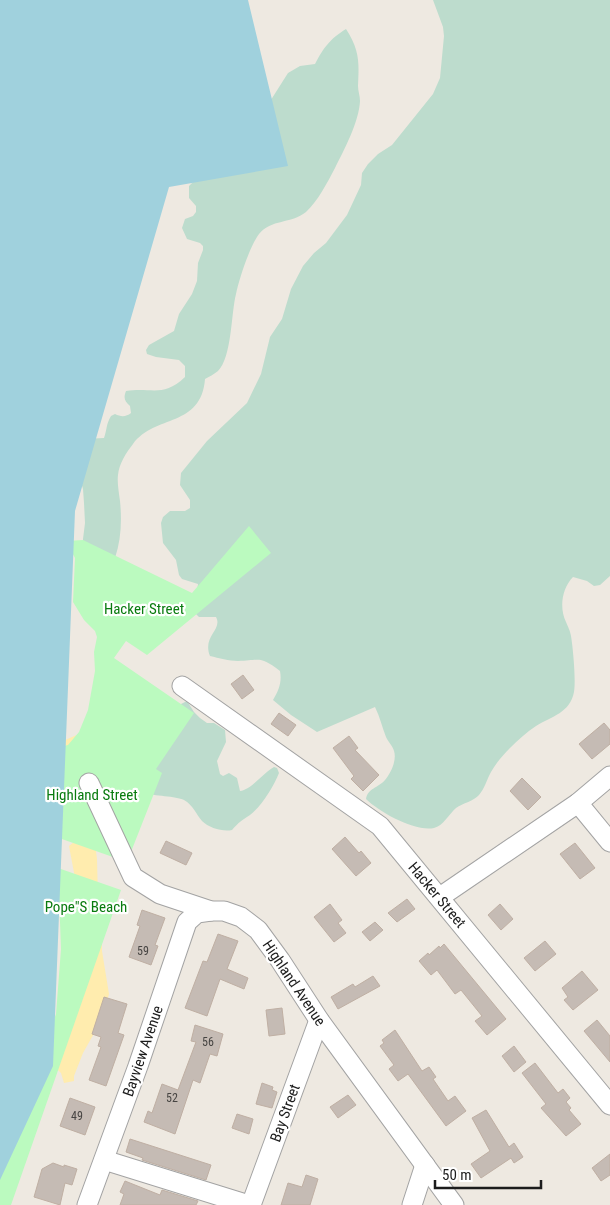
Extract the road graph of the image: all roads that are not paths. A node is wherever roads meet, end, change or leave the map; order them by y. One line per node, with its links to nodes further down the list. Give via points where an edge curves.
1 (182, 686): 6 (street, Hacker Street, via 380,826)
2 (610, 776): 4 (street)
3 (89, 783): 7 (street, Highland Avenue, via 133,877 160,894)
4 (578, 803): 5 (street); 6 (street)
5 (610, 842)
6 (440, 897): 9 (street, Hacker Street)
7 (211, 911): 8 (street, Highland Avenue, via 241,917 258,930); 10 (street, Bayview Avenue, via 196,913 186,922)
8 (318, 1020): 11 (street, Highland Avenue); 13 (street, Bay Street)
9 (610, 1105)
10 (104, 1160): 12 (street, Bayview Avenue); 13 (street)
11 (425, 1165): 14 (street); 15 (street, Highland Avenue)
12 (88, 1205)
13 (250, 1205)
14 (412, 1205)
15 (454, 1205)

